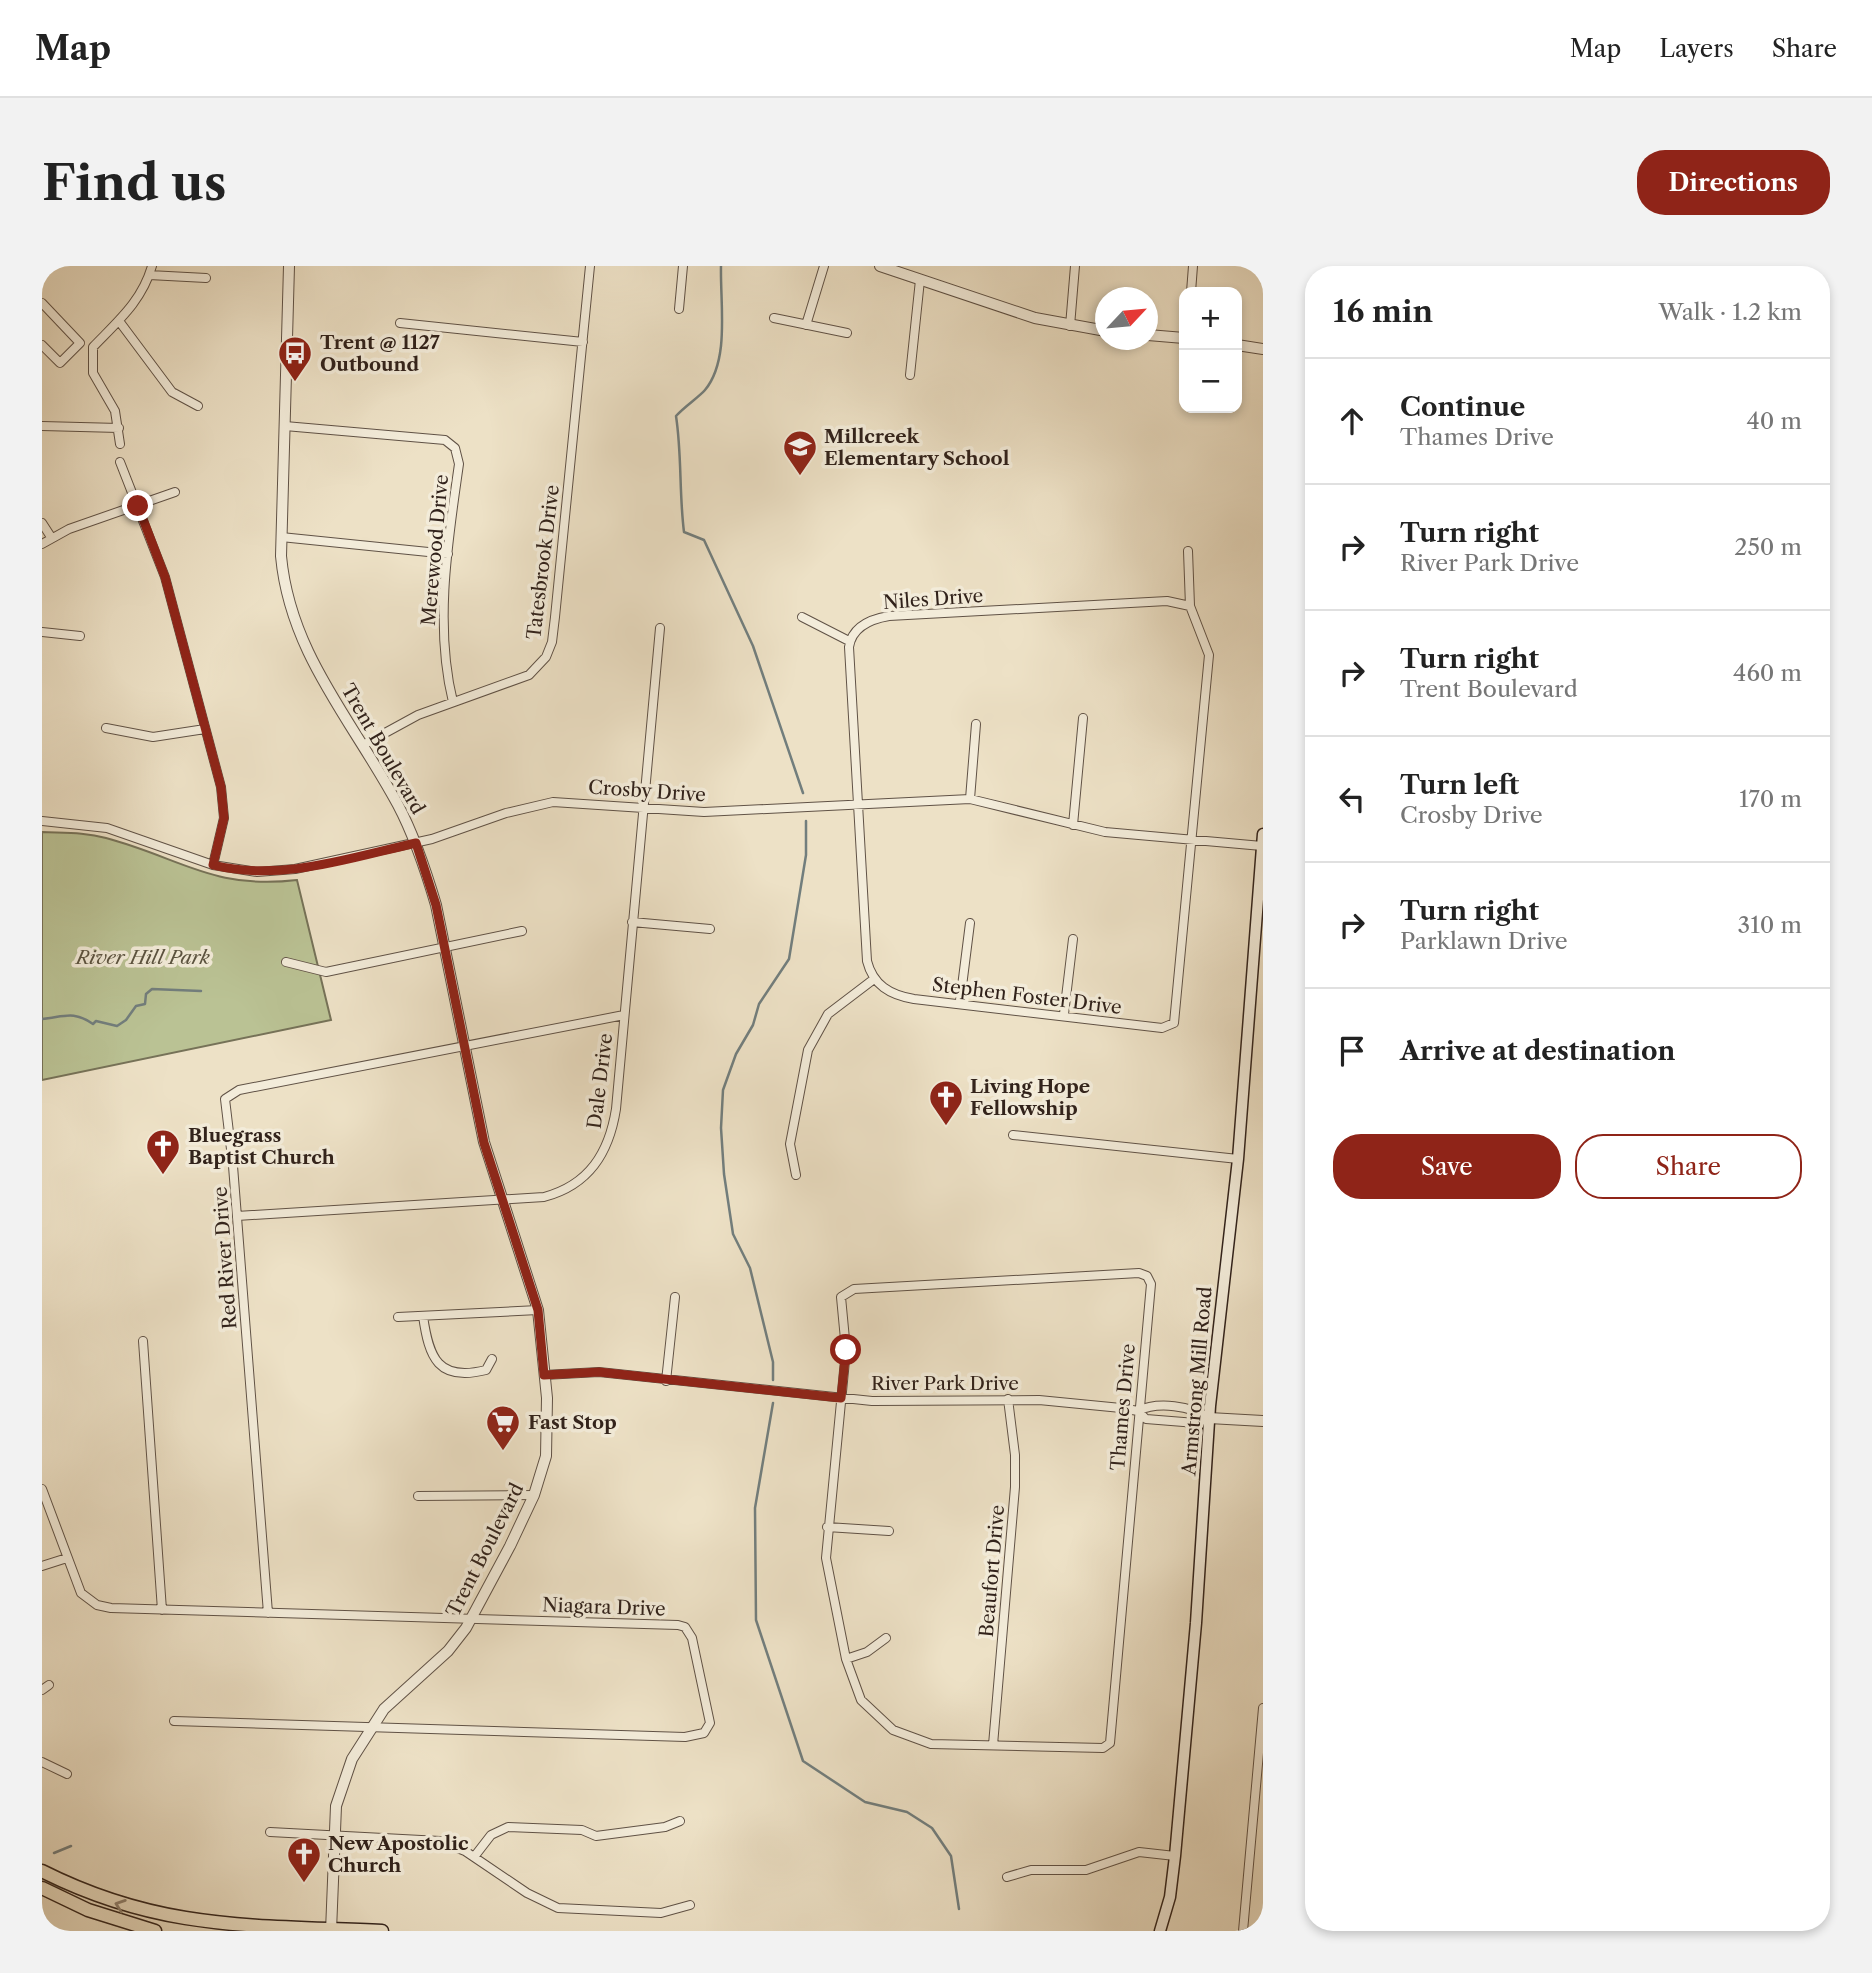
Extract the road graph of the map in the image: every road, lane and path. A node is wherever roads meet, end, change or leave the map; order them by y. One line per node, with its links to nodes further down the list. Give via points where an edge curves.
1 (289, 266): 32 (street, Trent Boulevard)
2 (590, 266): 23 (street, Tatesbrook Drive)
3 (683, 266): 13 (street)
4 (824, 266): 17 (street)
5 (880, 266): 10 (street)
6 (1075, 266): 18 (street)
7 (1193, 266): 11 (street)
8 (151, 270): 9 (street); 15 (street, via 144,290)
9 (206, 278)
10 (920, 280): 18 (street); 29 (street)
11 (1191, 287)
12 (42, 303): 24 (street)
13 (679, 309)
14 (774, 317): 17 (street)
15 (119, 321): 27 (street); 30 (street, via 172,392)
16 (400, 323): 23 (street)
17 (806, 325): 20 (street)
18 (1070, 326): 19 (street)
19 (1095, 330)
20 (848, 333)
21 (1158, 336): 22 (street)
22 (1179, 338)
23 (583, 342): 50 (street, Tatesbrook Drive, via 552,642 546,657 529,675)
24 (80, 343): 25 (street, via 60,363); 27 (street)
25 (42, 345)
26 (1242, 346): 28 (street)
27 (93, 347): 33 (street, via 93,373 115,411)
28 (1263, 349)
29 (910, 375)
30 (198, 406)
31 (42, 426): 33 (street)
32 (285, 426): 40 (street, Trent Boulevard); 43 (street, Merewood Drive, via 452,444 459,464)
33 (119, 428): 34 (street)
34 (120, 444)
35 (120, 462): 37 (street)
36 (176, 492): 37 (street)
37 (138, 506): 39 (street); 54 (street, via 165,577)
38 (42, 523): 39 (street)
39 (51, 537): 41 (street)
40 (282, 537): 43 (street); 55 (street, Trent Boulevard, via 285,591 299,636)
41 (42, 544)
42 (1188, 551): 44 (street)
43 (448, 554): 50 (street, Merewood Drive, via 443,646)
44 (1190, 606): 49 (street, Niles Drive, via 1146,602 889,617 862,625); 62 (street, via 1209,654)
45 (802, 617): 49 (street)
46 (660, 628): 58 (street, Dale Drive)
47 (42, 632): 48 (street)
48 (79, 636)
49 (849, 641): 57 (street)
50 (453, 702): 55 (street, Tatesbrook Drive)
51 (1083, 718): 60 (street)
52 (976, 724): 56 (street)
53 (106, 728): 54 (street, via 153,737)
54 (205, 729): 65 (street, via 224,803)
55 (363, 745): 63 (street, Trent Boulevard)
56 (970, 799): 57 (street, Crosby Drive); 60 (street, Crosby Drive)
57 (857, 804): 58 (street, Crosby Drive, via 705,812); 73 (street, via 867,961)
58 (643, 807): 63 (street, Crosby Drive, via 543,803); 66 (street, Dale Drive)
59 (42, 821): 65 (street, Crosby Drive, via 107,828)
60 (1073, 825): 62 (street, Crosby Drive, via 1124,835)
61 (1263, 834): 64 (main road, Armstrong Mill Road)
62 (1192, 840): 64 (street, Crosby Drive); 75 (street, Stephen Foster Drive, via 1174,1023 1163,1028)
63 (416, 843): 65 (street, Crosby Drive, via 280,871); 71 (street, Trent Boulevard)
64 (1262, 846): 79 (main road, Armstrong Mill Road)
65 (213, 865)
66 (632, 922): 68 (street); 76 (street, Dale Drive)
67 (970, 923): 74 (street)
68 (710, 929)
69 (522, 931): 71 (street)
70 (1073, 939): 75 (street)
71 (444, 947): 72 (street, via 327,972); 77 (street, Trent Boulevard)
72 (286, 962)
73 (874, 979): 74 (street, Stephen Foster Drive, via 903,997); 80 (street, via 828,1014 808,1050 790,1144)
74 (960, 1002): 75 (street, Stephen Foster Drive)
75 (1065, 1014)
76 (624, 1015): 77 (street, Red River Drive); 81 (street, Dale Drive, via 616,1109 602,1156 587,1176 563,1192)
77 (464, 1047): 81 (street, Trent Boulevard, via 484,1143); 82 (street, Red River Drive, via 227,1096)
78 (1013, 1135): 79 (street)
79 (1238, 1159): 94 (main road, Armstrong Mill Road)
80 (796, 1175)
81 (503, 1201): 82 (street, Dale Drive); 84 (street, Trent Boulevard)
82 (237, 1216): 104 (street, Red River Drive)
83 (675, 1297): 90 (street)
84 (538, 1310): 85 (street); 89 (street, Trent Boulevard)
85 (423, 1316): 86 (street); 88 (street, via 426,1344 450,1373 486,1370)
86 (398, 1317)
87 (143, 1341): 103 (street)
88 (492, 1359)
89 (544, 1375): 90 (street, River Park Drive, via 599,1372); 98 (street, Trent Boulevard, via 546,1456)
90 (666, 1381): 91 (street, River Park Drive)
91 (841, 1398): 92 (street, River Park Drive, via 901,1402); 93 (street, Thames Drive, via 846,1338 839,1302 848,1290 1139,1273 1151,1284); 99 (street, Thames Drive)
92 (1008, 1399): 93 (street, River Park Drive); 111 (street, Beaufort Drive, via 1016,1455 1015,1487)
93 (1138, 1411): 94 (street, River Park Drive, via 1148,1406 1196,1410); 94 (street, River Park Drive, via 1146,1419 1196,1423); 111 (street, Thames Drive, via 1110,1743 1103,1748)
94 (1209, 1418): 95 (street, River Park Drive); 117 (main road, Armstrong Mill Road)
95 (1263, 1421)
96 (42, 1489): 101 (street, Niagara Drive)
97 (418, 1496): 98 (street)
98 (534, 1496): 105 (street, Trent Boulevard)
99 (827, 1527): 100 (street); 107 (street, Thames Drive, via 829,1578)
100 (888, 1531)
101 (67, 1558): 102 (street); 103 (street, Niagara Drive, via 78,1588 90,1602 111,1608)
102 (42, 1566)
103 (162, 1610): 104 (street, Niagara Drive)
104 (268, 1613): 105 (street, Niagara Drive)
105 (471, 1618): 110 (street, Trent Boulevard, via 447,1651 398,1695); 110 (street, Niagara Drive, via 685,1628 692,1638 710,1715 708,1729 685,1737)
106 (886, 1638): 107 (street, via 867,1652)
107 (846, 1659): 111 (street, Thames Drive, via 862,1700 892,1730 931,1744)
108 (1263, 1708): 127 (street)
109 (174, 1721): 110 (street, Niagara Drive)
110 (371, 1728): 116 (street, Trent Boulevard, via 343,1782)
111 (993, 1745)
112 (42, 1762): 113 (street)
113 (67, 1774)
114 (680, 1821): 118 (street, via 596,1836 582,1830 508,1827 491,1835)
115 (270, 1832): 116 (street)
116 (332, 1836): 118 (street, via 423,1838 454,1845); 123 (street, Trent Boulevard)
117 (1175, 1856): 120 (street, via 1139,1852 1086,1870 1031,1870); 126 (main road, Armstrong Mill Road)
118 (474, 1857): 122 (street, via 527,1893 567,1910 661,1913)
119 (42, 1871): 123 (main road, one-way to 119, via 216,1925 162,1917 103,1899)
120 (1007, 1877)
121 (42, 1888): 124 (main road, via 88,1910)
122 (690, 1905)
123 (331, 1930): 125 (main road)
124 (155, 1931)
125 (382, 1931)
126 (1160, 1931)
127 (1243, 1931)

